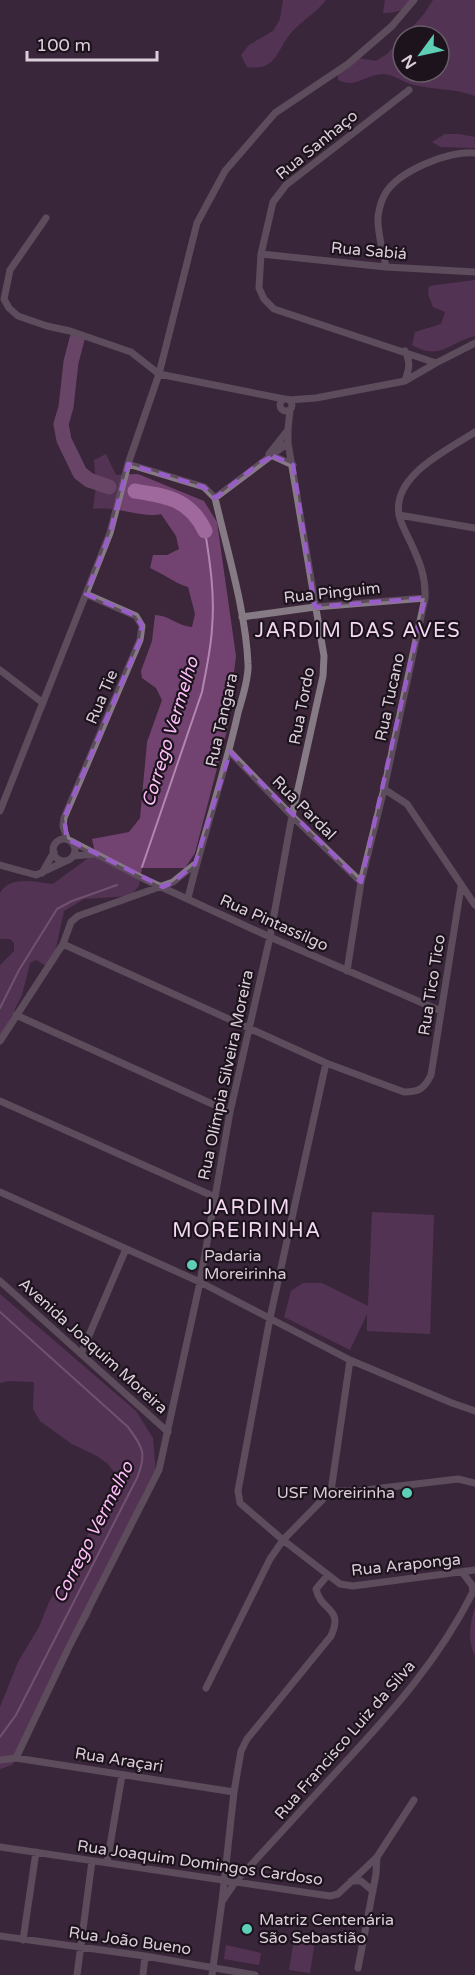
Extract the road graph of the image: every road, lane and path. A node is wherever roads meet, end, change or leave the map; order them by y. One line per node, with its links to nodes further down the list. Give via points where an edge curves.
1 (414, 0): 11 (street, via 392,26 348,64 275,113 225,171 197,223)
2 (409, 90): 5 (street, Rua Sanhaço, via 286,185 273,202)
3 (475, 153): 6 (street, via 435,159 403,176 385,193 378,215)
4 (46, 218): 11 (street, via 10,270 4,299 9,308 18,316 130,352)
5 (261, 255): 6 (street, Rua Sabiá); 9 (street, Rua Sanhaço, via 259,288 274,309)
6 (386, 267): 7 (street, Rua Sabiá)
7 (475, 272)
8 (475, 343): 10 (street)
9 (405, 351): 10 (street, Rua Sanhaço); 12 (street, via 409,360)
10 (436, 363): 12 (street)
11 (159, 374): 13 (street, via 272,396); 19 (street)
12 (405, 381): 13 (street)
13 (286, 405): 14 (street, Rua Tordo)
14 (288, 430): 16 (street, Rua Tordo); 18 (street)
15 (475, 432): 22 (street, via 405,483 399,498)
16 (288, 443): 17 (street); 20 (street, Rua Tordo)
17 (273, 456): 18 (street); 20 (street)
18 (260, 463): 21 (street)
19 (128, 464): 21 (street, via 204,487); 24 (street, via 110,533)
20 (293, 465): 26 (street, Rua Tordo)
21 (215, 498): 27 (street, Rua Tangara)
22 (399, 515): 23 (street); 25 (street, Rua Tucano, via 426,581)
23 (475, 528)
24 (86, 594): 29 (street); 34 (street, Rua Tie, via 136,616 142,626 140,640 64,818)
25 (425, 598): 26 (street, Rua Pinguim); 31 (street, Rua Tucano)
26 (315, 607): 27 (street, Rua Pinguim); 33 (street, Rua Tordo, via 324,656 323,676)
27 (242, 616): 30 (street, Rua Tangara, via 248,666)
28 (0, 669): 29 (street)
29 (43, 703): 32 (street)
30 (230, 752): 33 (street, Rua Pardal); 39 (street, Rua Tangara)
31 (384, 789): 43 (street, Rua Tucano); 45 (street, via 407,804)
32 (0, 811)
33 (292, 816): 43 (street, Rua Pardal); 49 (street, Rua Tordo)
34 (69, 840): 35 (street, via 58,840); 36 (street, Rua Pintassilgo); 37 (street, via 75,848)
35 (54, 852): 38 (street, via 58,859); 41 (street)
36 (98, 854): 37 (street); 42 (street, Rua Pintassilgo)
37 (73, 856): 38 (street)
38 (66, 861): 41 (street)
39 (195, 864): 44 (street); 47 (street, Rua Tangara)
40 (0, 865): 41 (street)
41 (42, 874)
42 (144, 879): 44 (street, Rua Pintassilgo); 46 (street)
43 (361, 882): 51 (street, Rua Tucano)
44 (163, 886): 46 (street); 47 (street, Rua Pintassilgo)
45 (461, 887): 48 (street); 52 (street, Rua Tico Tico)
46 (138, 896): 50 (street, via 78,916 71,922)
47 (188, 898): 49 (street, Rua Pintassilgo)
48 (475, 905)
49 (270, 937): 51 (street, Rua Pintassilgo); 54 (street, Rua Olímpia Silveira Moreira)
50 (63, 944): 53 (street); 54 (street)
51 (347, 970): 52 (street, Rua Pintassilgo)
52 (441, 1011): 56 (street, Rua Tico Tico, via 431,1075 426,1086 417,1092 404,1092)
53 (16, 1016): 55 (street); 58 (street)
54 (249, 1028): 56 (street); 58 (street, Rua Olímpia Silveira Moreira)
55 (0, 1041)
56 (326, 1063): 64 (street, Rua Araponga)
57 (0, 1101): 60 (street)
58 (230, 1112): 60 (street, Rua Olímpia Silveira Moreira)
59 (0, 1192): 61 (street)
60 (215, 1197): 63 (street, Rua Olímpia Silveira Moreira)
61 (126, 1249): 63 (street); 65 (street)
62 (0, 1281): 65 (street, Avenida Joaquim Moreira)
63 (200, 1282): 64 (street); 68 (street, Rua Olímpia Silveira Moreira)
64 (270, 1318): 66 (street); 71 (street, Rua Araponga, via 238,1491 240,1503)
65 (81, 1354): 68 (street, Avenida Joaquim Moreira)
66 (350, 1360): 67 (street); 70 (street)
67 (475, 1411)
68 (168, 1432): 77 (street, Rua Olímpia Silveira Moreira, via 159,1470)
69 (475, 1483): 70 (street, via 458,1479)
70 (331, 1491): 71 (street)
71 (283, 1540): 74 (street, Rua Araponga); 76 (street)
72 (475, 1570): 73 (street, Rua Araponga)
73 (462, 1572): 74 (street, Rua Araponga, via 353,1586); 75 (street)
74 (327, 1576): 80 (street, via 316,1589 318,1598 335,1615 331,1636 247,1739)
75 (474, 1590): 88 (street, Rua Francisco Luiz da Silva, via 435,1658 378,1728)
76 (206, 1688)
77 (16, 1758): 78 (street, Rua Araçari); 79 (street, Rua Araçari)
78 (0, 1760)
79 (123, 1775): 80 (street, Rua Araçari); 86 (street)
80 (234, 1792): 87 (street)
81 (414, 1800): 84 (street)
82 (0, 1847): 83 (street, Rua Joaquim Domingos Cardoso)
83 (36, 1852): 85 (street, Rua Joaquim Domingos Cardoso); 93 (street)
84 (377, 1857): 89 (street, Rua Joaquim Domingos Cardoso); 90 (street)
85 (92, 1861): 86 (street, Rua Joaquim Domingos Cardoso); 94 (street)
86 (107, 1863): 87 (street, Rua Joaquim Domingos Cardoso)
87 (223, 1881): 88 (street, Rua Joaquim Domingos Cardoso); 91 (street)
88 (236, 1881): 89 (street, Rua Joaquim Domingos Cardoso, via 330,1896 338,1894); 91 (street, Rua Francisco Luiz da Silva)
89 (351, 1881): 90 (street, via 361,1881)
90 (373, 1891): 97 (street)
91 (222, 1901): 96 (street)
92 (0, 1936): 93 (street, Rua João Bueno)
93 (23, 1940): 94 (street, Rua João Bueno)
94 (81, 1948): 95 (street, Rua João Bueno); 98 (street)
95 (145, 1956): 96 (street, Rua João Bueno); 99 (street)
96 (213, 1966): 100 (street); 101 (street, Rua João Bueno)
97 (358, 1968)
98 (77, 1975)
99 (143, 1975)
100 (212, 1975)
101 (255, 1975)

